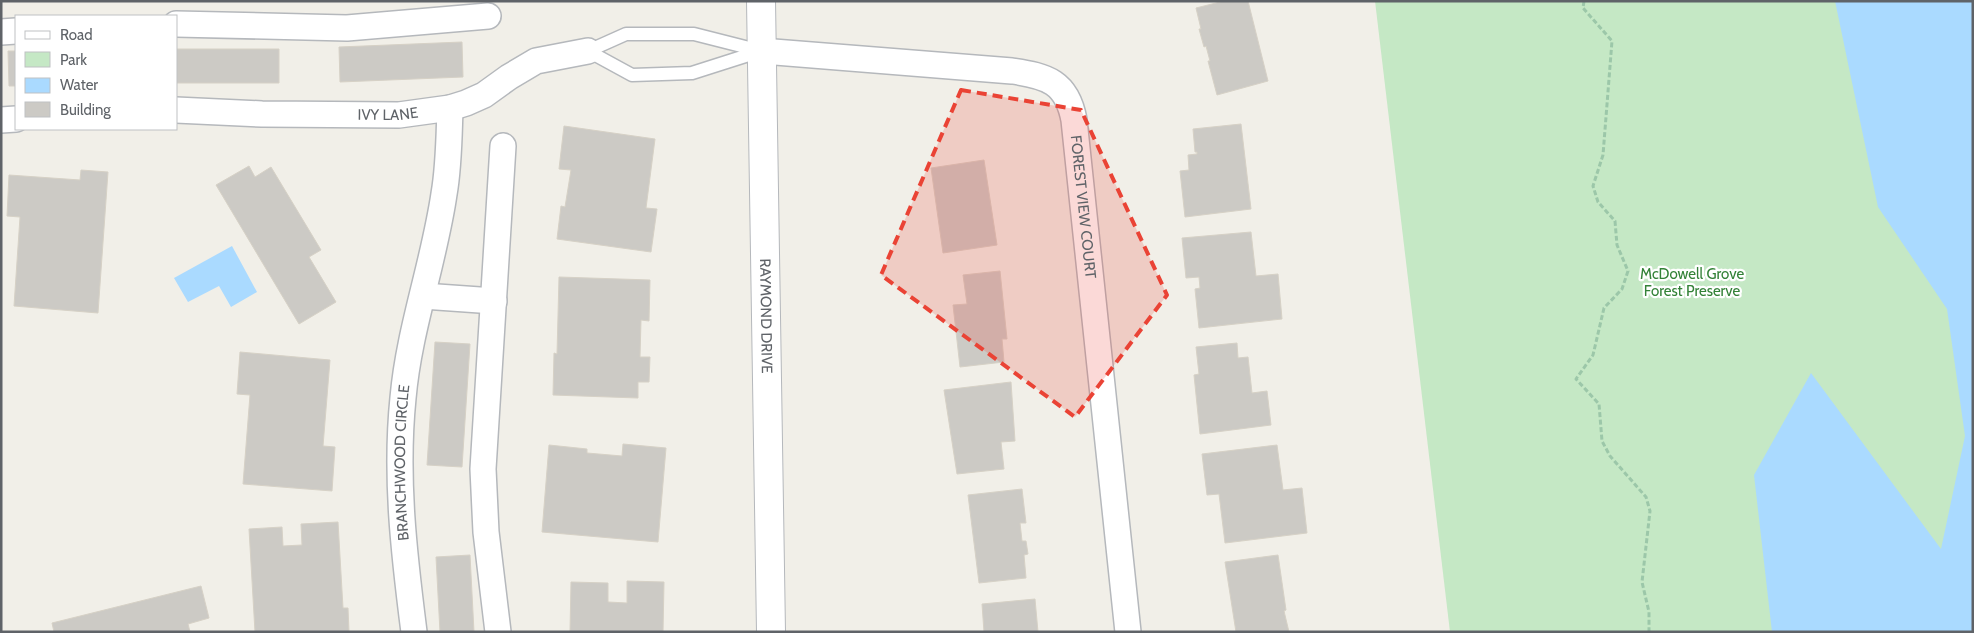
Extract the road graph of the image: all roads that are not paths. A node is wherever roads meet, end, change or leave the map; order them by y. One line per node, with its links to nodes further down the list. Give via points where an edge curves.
1 (761, 1): 7 (street, RAYMOND DRIVE)
2 (488, 16): 3 (street, via 347,28)
3 (178, 24)
4 (15, 31): 5 (street)
5 (1, 32)
6 (588, 51): 7 (lane, IVY LANE, via 626,34 694,34); 7 (lane, via 632,75 692,73); 8 (street, IVY LANE, via 536,61 484,95)
7 (761, 51): 17 (street, RAYMOND DRIVE); 18 (street, FOREST VIEW COURT, via 1020,72 1044,78 1060,88 1069,102 1074,120)
8 (450, 108): 9 (street, IVY LANE, via 399,114); 13 (street, BRANCHWOOD CIRCLE, via 444,194)
9 (178, 110)
10 (15, 119): 11 (street)
11 (1, 120)
12 (503, 146): 14 (street)
13 (423, 296): 14 (street); 15 (street, BRANCHWOOD CIRCLE, via 414,323 403,397 399,461 403,542)
14 (494, 301): 16 (street, via 483,469)
15 (414, 632)
16 (498, 632)
17 (771, 632)
18 (1128, 632)

